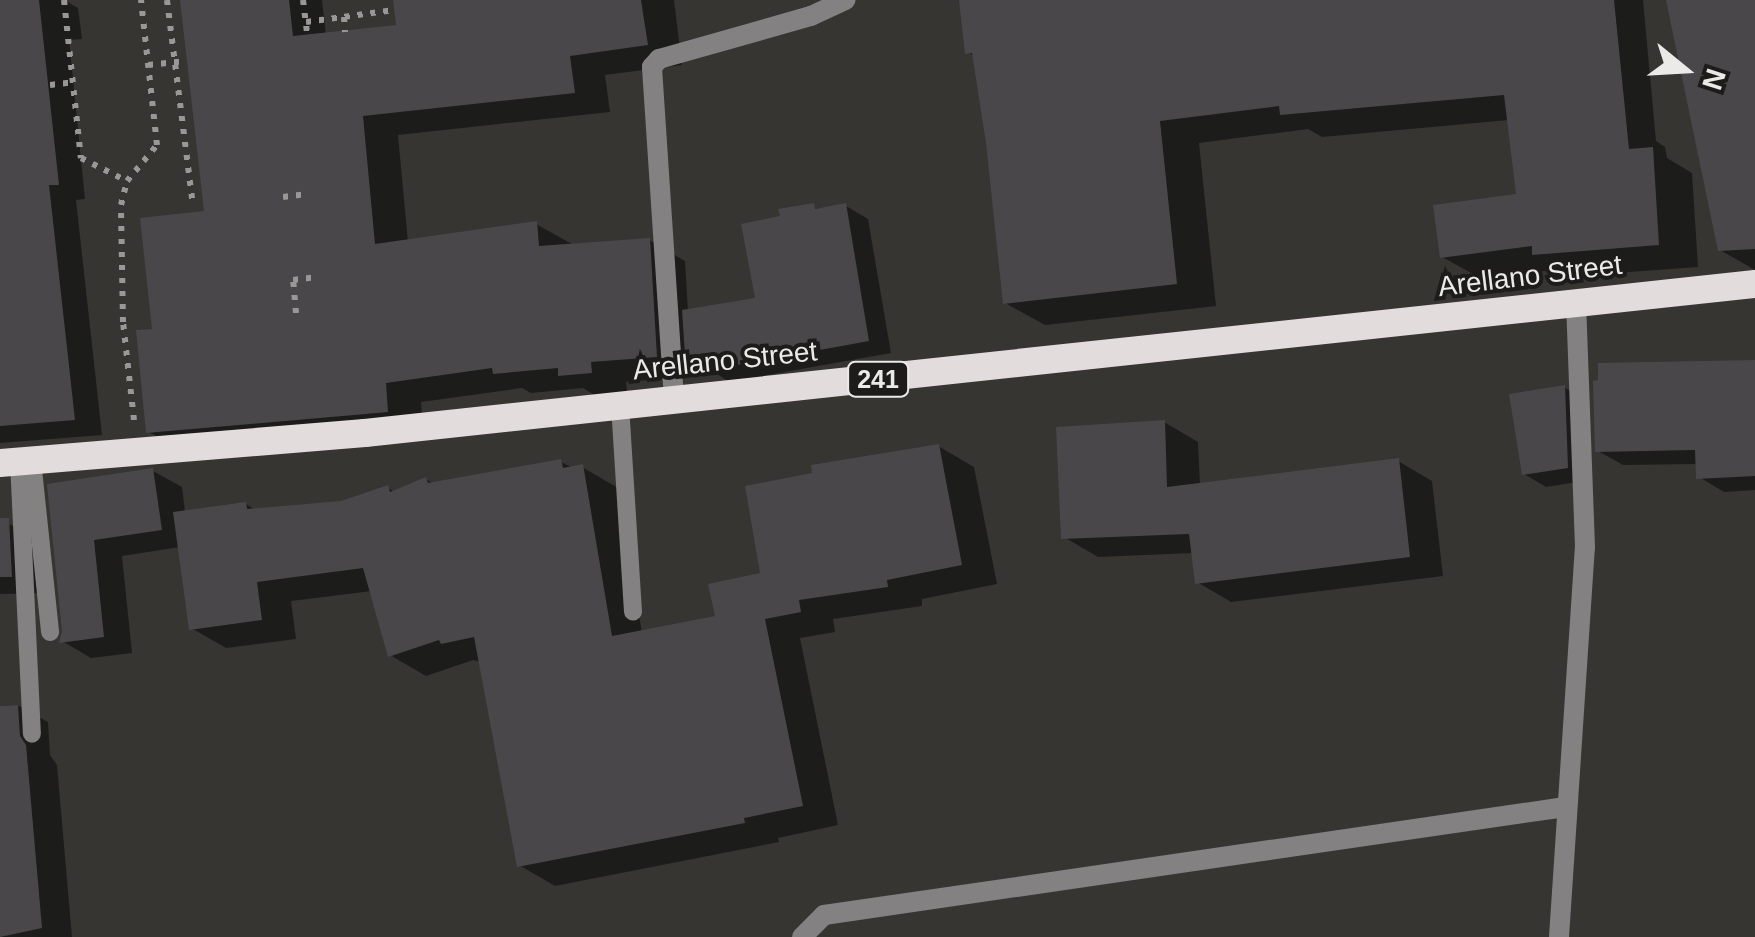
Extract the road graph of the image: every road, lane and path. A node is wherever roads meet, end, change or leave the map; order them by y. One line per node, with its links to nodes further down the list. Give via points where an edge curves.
1 (64, 0): 14 (path)
2 (141, 0): 13 (path)
3 (167, 0): 12 (path)
4 (303, 0): 8 (path)
5 (846, 0): 24 (street, via 652,67)
6 (394, 10): 7 (path)
7 (344, 17): 8 (path); 9 (path)
8 (306, 22): 10 (path)
9 (346, 32)
10 (307, 35)
11 (186, 61): 12 (path)
12 (175, 62): 13 (path); 19 (path)
13 (148, 65): 16 (path, via 157,146)
14 (73, 82): 15 (path); 16 (path, via 81,158)
15 (50, 85)
16 (127, 181): 26 (path, via 121,205 123,322)
17 (309, 194): 18 (path)
18 (283, 197)
19 (193, 205)
20 (317, 277): 23 (path, via 293,280)
21 (1755, 284): 22 (highway, Arellano Street / 241)
22 (1576, 305): 24 (highway, Arellano Street / 241); 31 (street, via 1585,547)
23 (296, 313)
24 (674, 400): 25 (highway, Arellano Street / 241)
25 (620, 405): 26 (highway, Arellano Street / 241); 28 (lane)
26 (138, 452): 27 (highway, Arellano Street / 241)
27 (17, 462): 29 (lane); 30 (lane)
28 (633, 612)
29 (50, 632)
30 (32, 734)
31 (1565, 806): 32 (street, via 824,916); 33 (street)
32 (802, 937)
33 (1559, 937)

